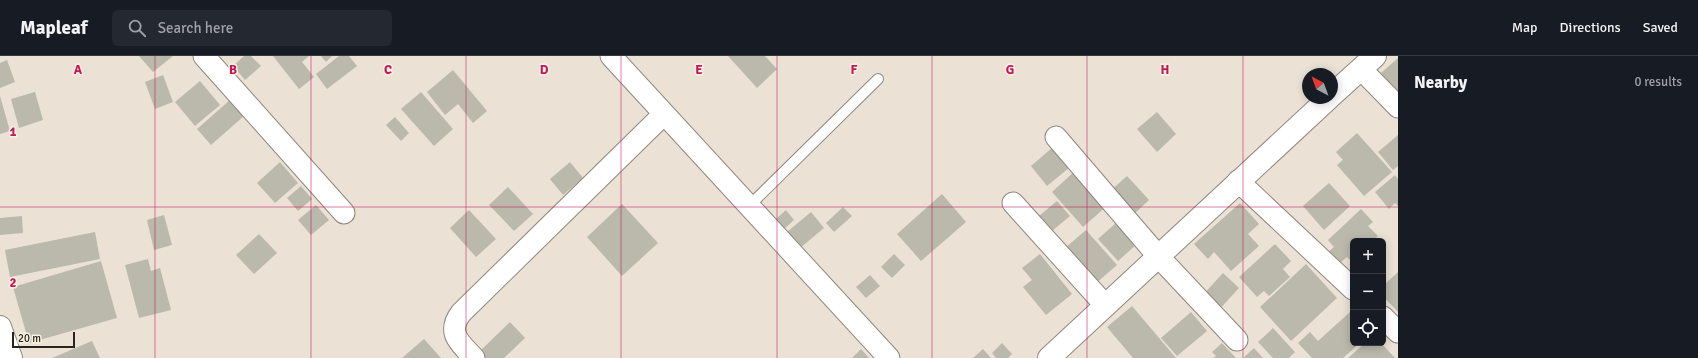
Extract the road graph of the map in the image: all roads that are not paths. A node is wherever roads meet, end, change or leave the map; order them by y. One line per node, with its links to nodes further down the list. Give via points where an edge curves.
1 (611, 56): 8 (street)
2 (210, 58): 13 (street)
3 (1368, 62): 5 (street); 7 (street)
4 (878, 79): 12 (lane)
5 (1338, 90)
6 (1322, 104): 10 (street)
7 (1398, 107)
8 (664, 114): 12 (street); 22 (street, via 455,321 453,329 458,340)
9 (1056, 137): 14 (street)
10 (1238, 181): 14 (street); 15 (street)
11 (1013, 204): 16 (street)
12 (749, 206): 23 (street)
13 (344, 213)
14 (1158, 256): 16 (street); 20 (street)
15 (1350, 286)
16 (1105, 305): 24 (street)
17 (1386, 320): 19 (street)
18 (0, 326): 21 (street)
19 (1398, 332)
20 (1237, 340)
21 (10, 358)
22 (474, 358)
23 (889, 358)
24 (1049, 358)

